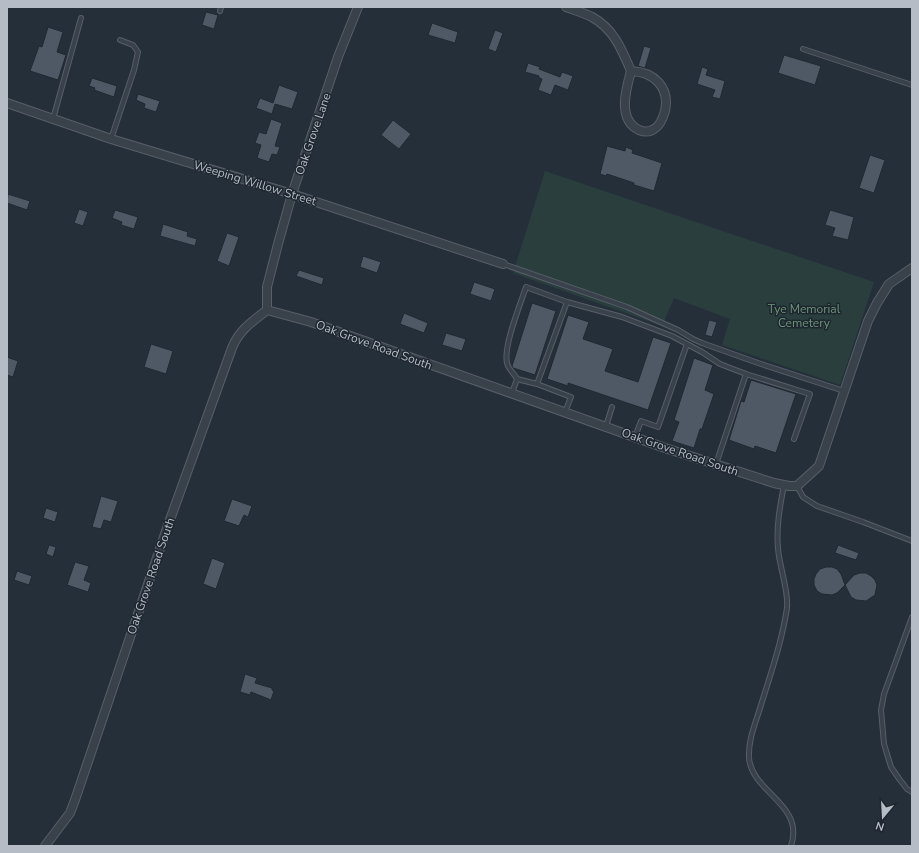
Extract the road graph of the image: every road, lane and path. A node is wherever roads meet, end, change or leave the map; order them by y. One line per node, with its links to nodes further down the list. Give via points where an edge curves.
1 (358, 7): 12 (street, Oak Grove Lane, via 338,57)
2 (566, 7): 3 (street)
3 (577, 9): 7 (street, via 606,26 615,36)
4 (82, 18): 10 (lane)
5 (120, 40): 11 (lane, via 134,45 138,52)
6 (803, 49): 8 (lane)
7 (631, 71): 7 (street, via 625,103 628,119 637,129 647,132 659,126 665,108 665,92 650,76)
8 (912, 85)
9 (7, 103): 10 (street, Weeping Willow Street)
10 (53, 119): 11 (street, Weeping Willow Street)
11 (111, 139): 12 (street, Weeping Willow Street)
12 (292, 194): 13 (street, Weeping Willow Street); 16 (street, Oak Grove Lane, via 267,287)
13 (504, 264): 21 (lane, via 627,307 702,343)
14 (912, 268): 21 (street, via 889,284 877,303 868,321)
15 (567, 302): 17 (lane, via 629,320); 19 (lane, via 526,287 506,352 509,368); 20 (lane)
16 (267, 310): 22 (street, Oak Grove Road South, via 311,322); 34 (street, Oak Grove Road South, via 243,329 232,348 167,528 75,800 70,813)
17 (687, 344): 18 (lane, via 720,364); 26 (lane, via 658,426 641,421)
18 (746, 374): 27 (lane, via 810,394); 28 (lane)
19 (517, 379): 20 (lane); 22 (lane)
20 (537, 384): 24 (lane, via 571,397)
21 (844, 392): 30 (street, via 819,466)
22 (512, 394): 24 (street, Oak Grove Road South)
23 (612, 407): 25 (lane)
24 (564, 412): 25 (street, Oak Grove Road South)
25 (605, 427): 26 (street, Oak Grove Road South)
26 (635, 438): 28 (street, Oak Grove Road South)
27 (794, 439)
28 (716, 464): 29 (street, Oak Grove Road South)
29 (784, 485): 30 (street, Oak Grove Road South); 35 (lane, via 778,523 778,549 787,606 780,644 750,740 749,758 752,769 762,785 790,817 794,828)
30 (797, 486): 31 (lane, via 804,496 817,506)
31 (912, 541)
32 (912, 617): 33 (lane, via 884,694 881,710 884,744 891,767)
33 (912, 792)
34 (45, 846)
35 (791, 846)

